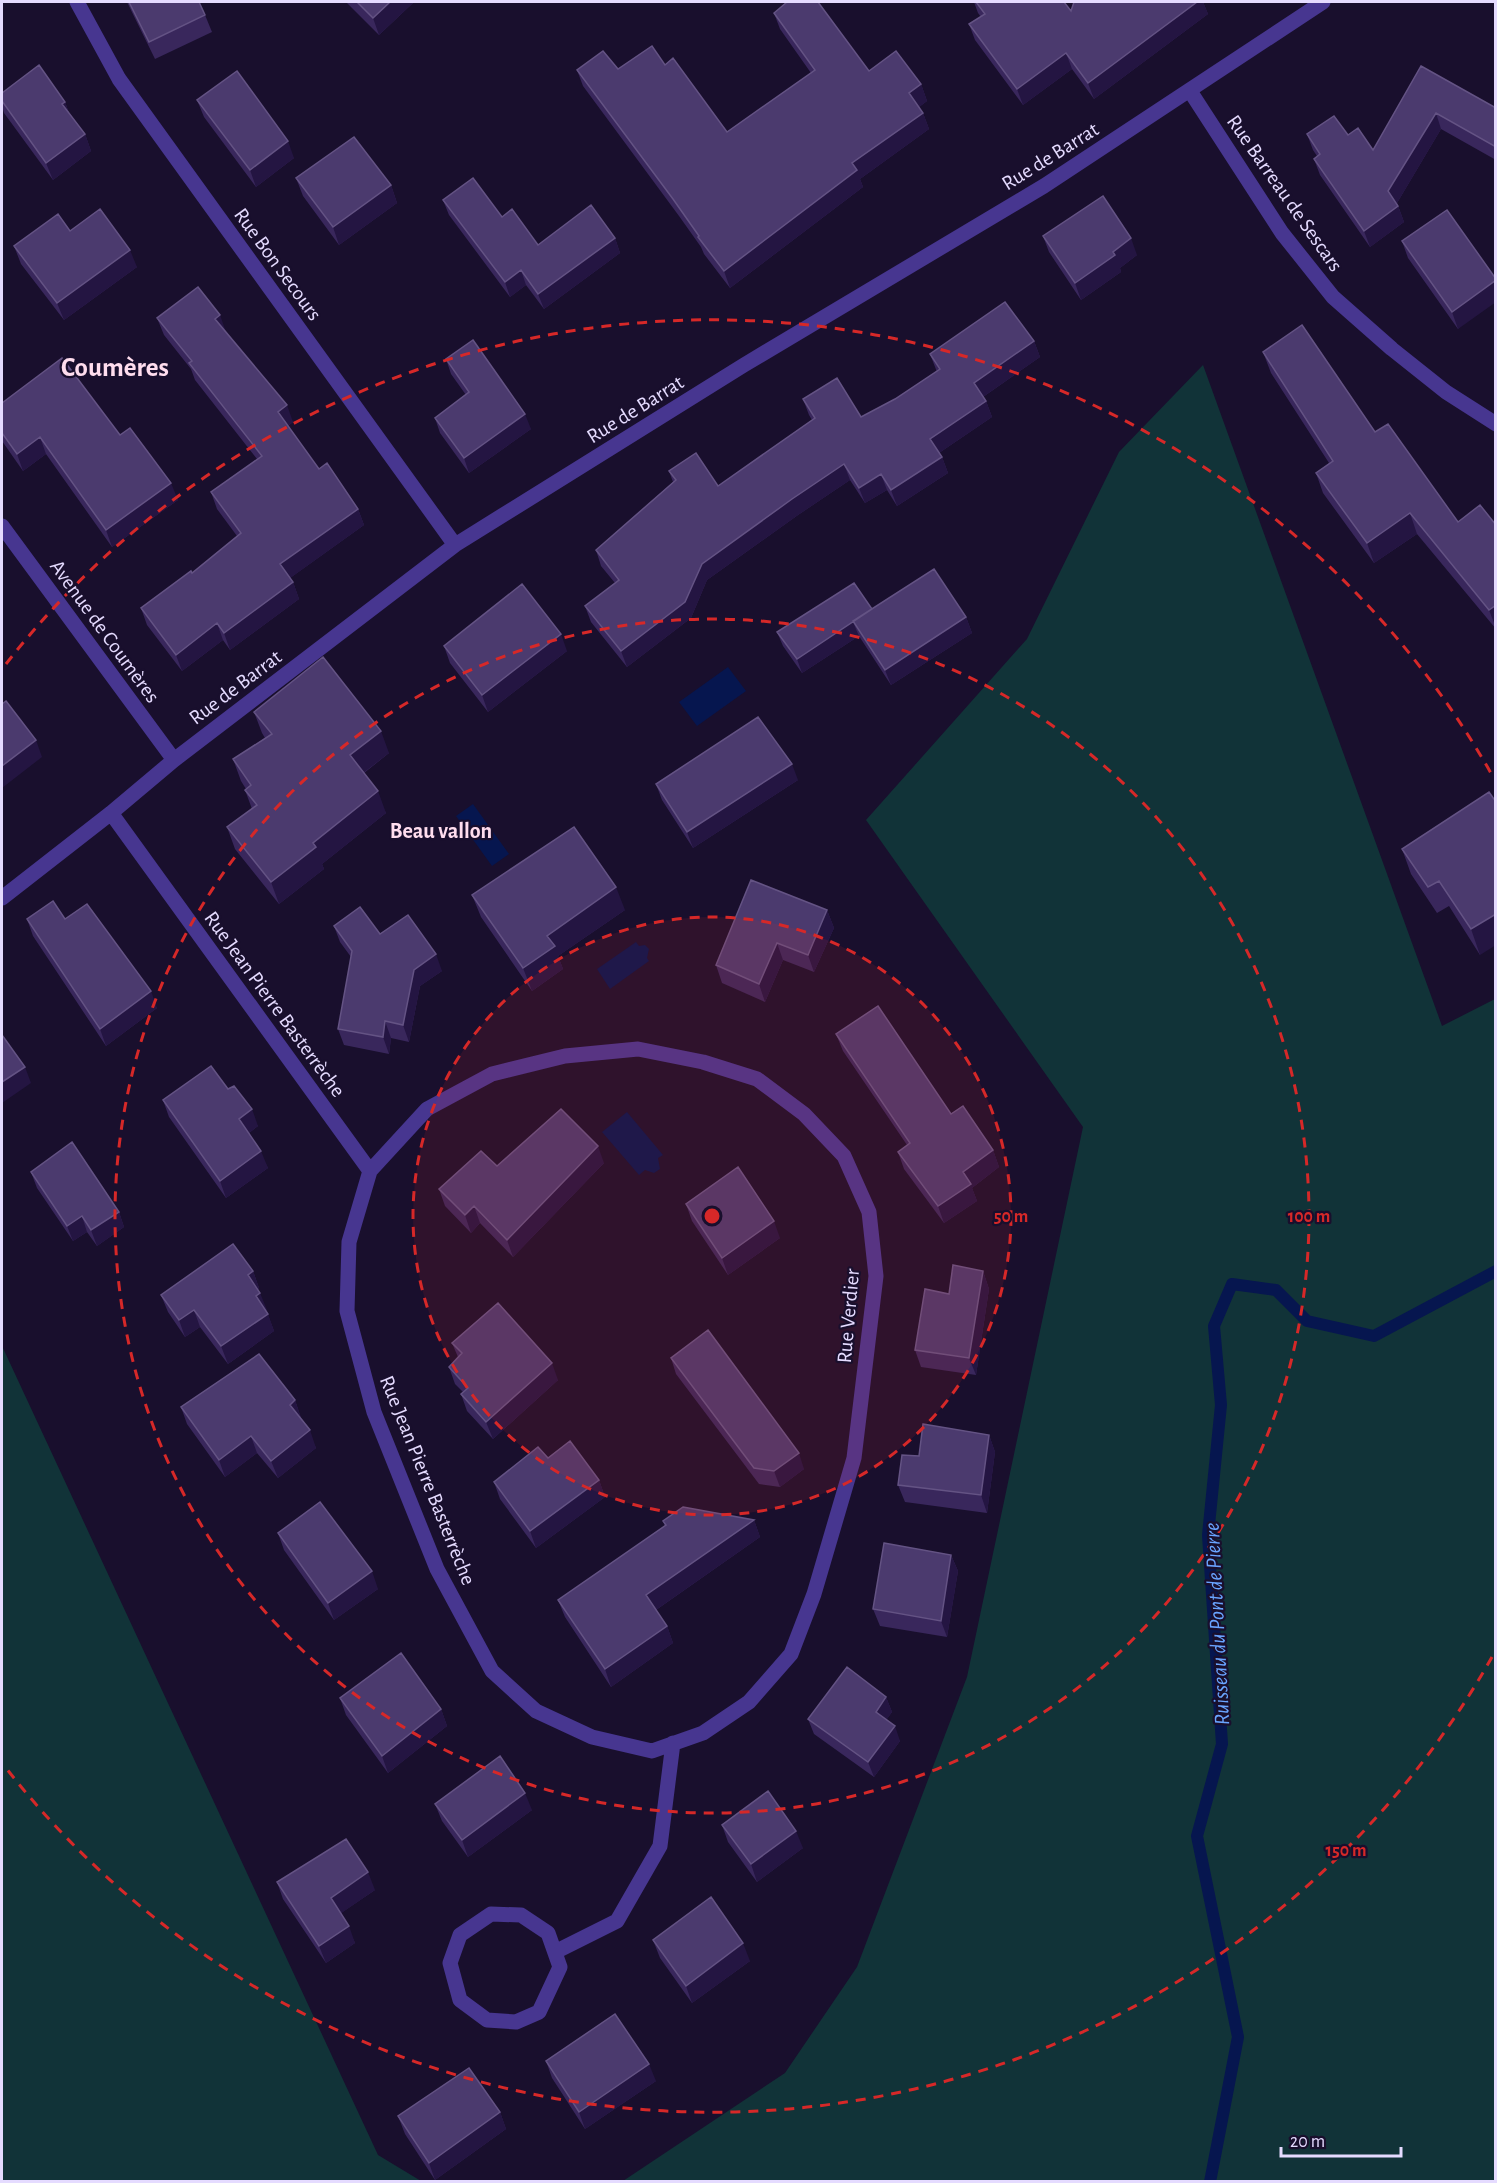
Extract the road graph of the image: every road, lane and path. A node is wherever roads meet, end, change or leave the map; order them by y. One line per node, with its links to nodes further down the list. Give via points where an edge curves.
1 (77, 2): 6 (street, Rue Bon Secours, via 119,79)
2 (1323, 2): 3 (street, Rue de Barrat)
3 (1190, 91): 4 (street, Rue Barreau de Sescars, via 1282,233 1333,297 1437,385); 6 (street, Rue de Barrat, via 1044,186 744,365)
4 (1496, 424)
5 (2, 526): 7 (street, Avenue de Coumères)
6 (455, 545): 7 (street, Rue de Barrat)
7 (174, 760): 8 (street, Rue de Barrat)
8 (111, 813): 9 (street, Rue de Barrat); 10 (street, Rue Jean Pierre Basterrèche)
9 (2, 897)
10 (370, 1171): 11 (street, Rue Jean Pierre Basterrèche, via 349,1242 347,1311 374,1412 437,1569 492,1671 536,1711 592,1737 652,1751); 11 (street, Rue Verdier, via 427,1109 492,1074 565,1056 638,1049 703,1062 757,1079 804,1114 844,1156 869,1212 876,1275 854,1458 814,1594 791,1654 749,1702 703,1733)
11 (673, 1743): 12 (street, via 660,1846 617,1921)
12 (555, 1952): 12 (street, via 548,1933 521,1915 491,1914 460,1935 450,1963 460,2000 487,2020 516,2022 539,2012 560,1967)

